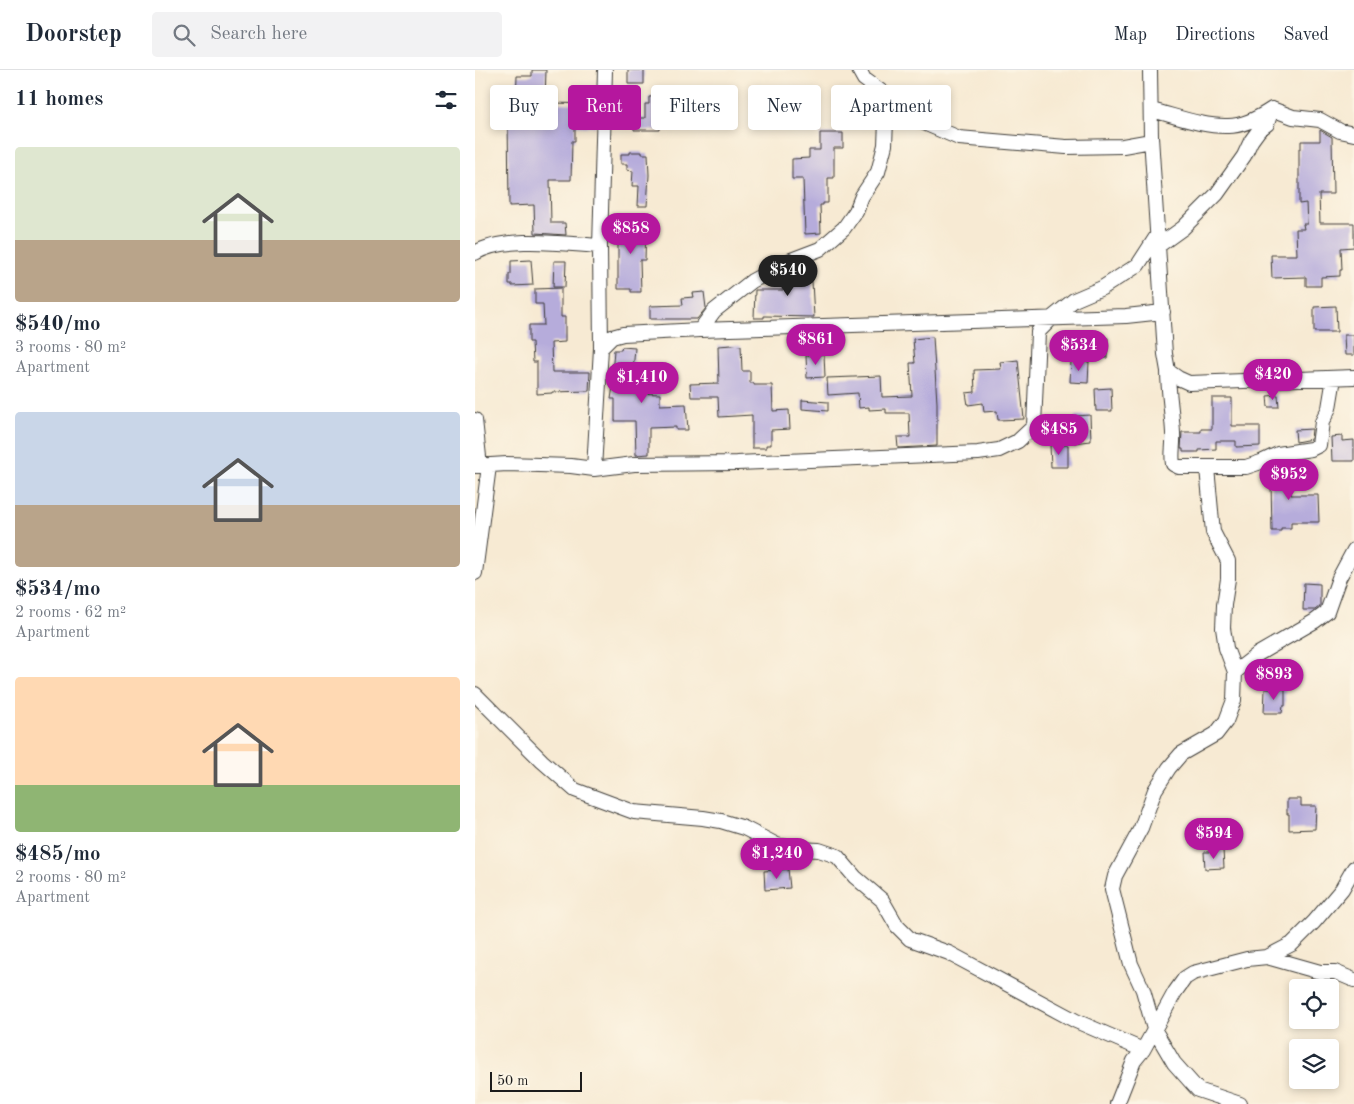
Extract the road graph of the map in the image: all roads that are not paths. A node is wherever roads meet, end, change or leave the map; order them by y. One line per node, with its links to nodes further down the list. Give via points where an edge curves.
1 (605, 70): 12 (street)
2 (859, 70): 4 (street)
3 (1150, 70): 6 (street)
4 (872, 85)
5 (1272, 109): 6 (street, via 1229,126); 9 (street, via 1293,117 1320,120); 11 (street, via 1267,124 1251,141 1217,194 1183,228)
6 (1151, 110): 10 (street)
7 (886, 130): 16 (street, via 878,172 844,228 820,249 752,281 714,311)
8 (942, 130): 10 (street, via 959,138 1066,147 1123,146)
9 (1354, 134)
10 (1151, 141): 11 (street)
11 (1158, 240): 14 (street); 15 (street, via 1138,265 1102,288 1074,300)
12 (600, 246): 13 (street, via 519,242 483,248); 17 (street)
13 (475, 253)
14 (1163, 312): 15 (street); 18 (street)
15 (1053, 318): 16 (street); 24 (street, via 1038,332 1035,426 1018,441 999,450 949,456 634,464)
16 (700, 330): 17 (street, via 623,334 612,337)
17 (601, 348): 24 (street)
18 (1168, 371): 20 (street, via 1189,383); 23 (street, via 1174,436 1173,464)
19 (1354, 377): 20 (street)
20 (1334, 378): 23 (street, via 1319,445 1278,454 1246,467)
21 (475, 420): 22 (street)
22 (481, 466): 24 (street, via 571,466); 26 (street)
23 (1207, 468): 27 (street, via 1213,532 1227,561 1223,628)
24 (594, 470)
25 (1354, 550): 27 (street, via 1339,578 1327,612 1258,654)
26 (475, 573)
27 (1235, 672): 32 (street, via 1234,700 1226,721 1216,734 1181,754 1169,768 1155,790 1112,889 1131,964 1143,990)
28 (475, 694): 33 (street, via 523,744 575,790 634,812 721,821 744,828 777,845 819,850 837,856 882,900 897,926 910,939 949,953 1076,1021)
29 (1354, 868): 30 (street, via 1342,889 1315,922 1292,944)
30 (1267, 957): 31 (street, via 1320,972 1335,972); 32 (street, via 1205,969 1185,978)
31 (1354, 980)
32 (1154, 1029): 33 (street); 35 (street, via 1174,1063 1195,1088)
33 (1143, 1050): 34 (street, via 1134,1061)
34 (1117, 1104)
35 (1240, 1104)

